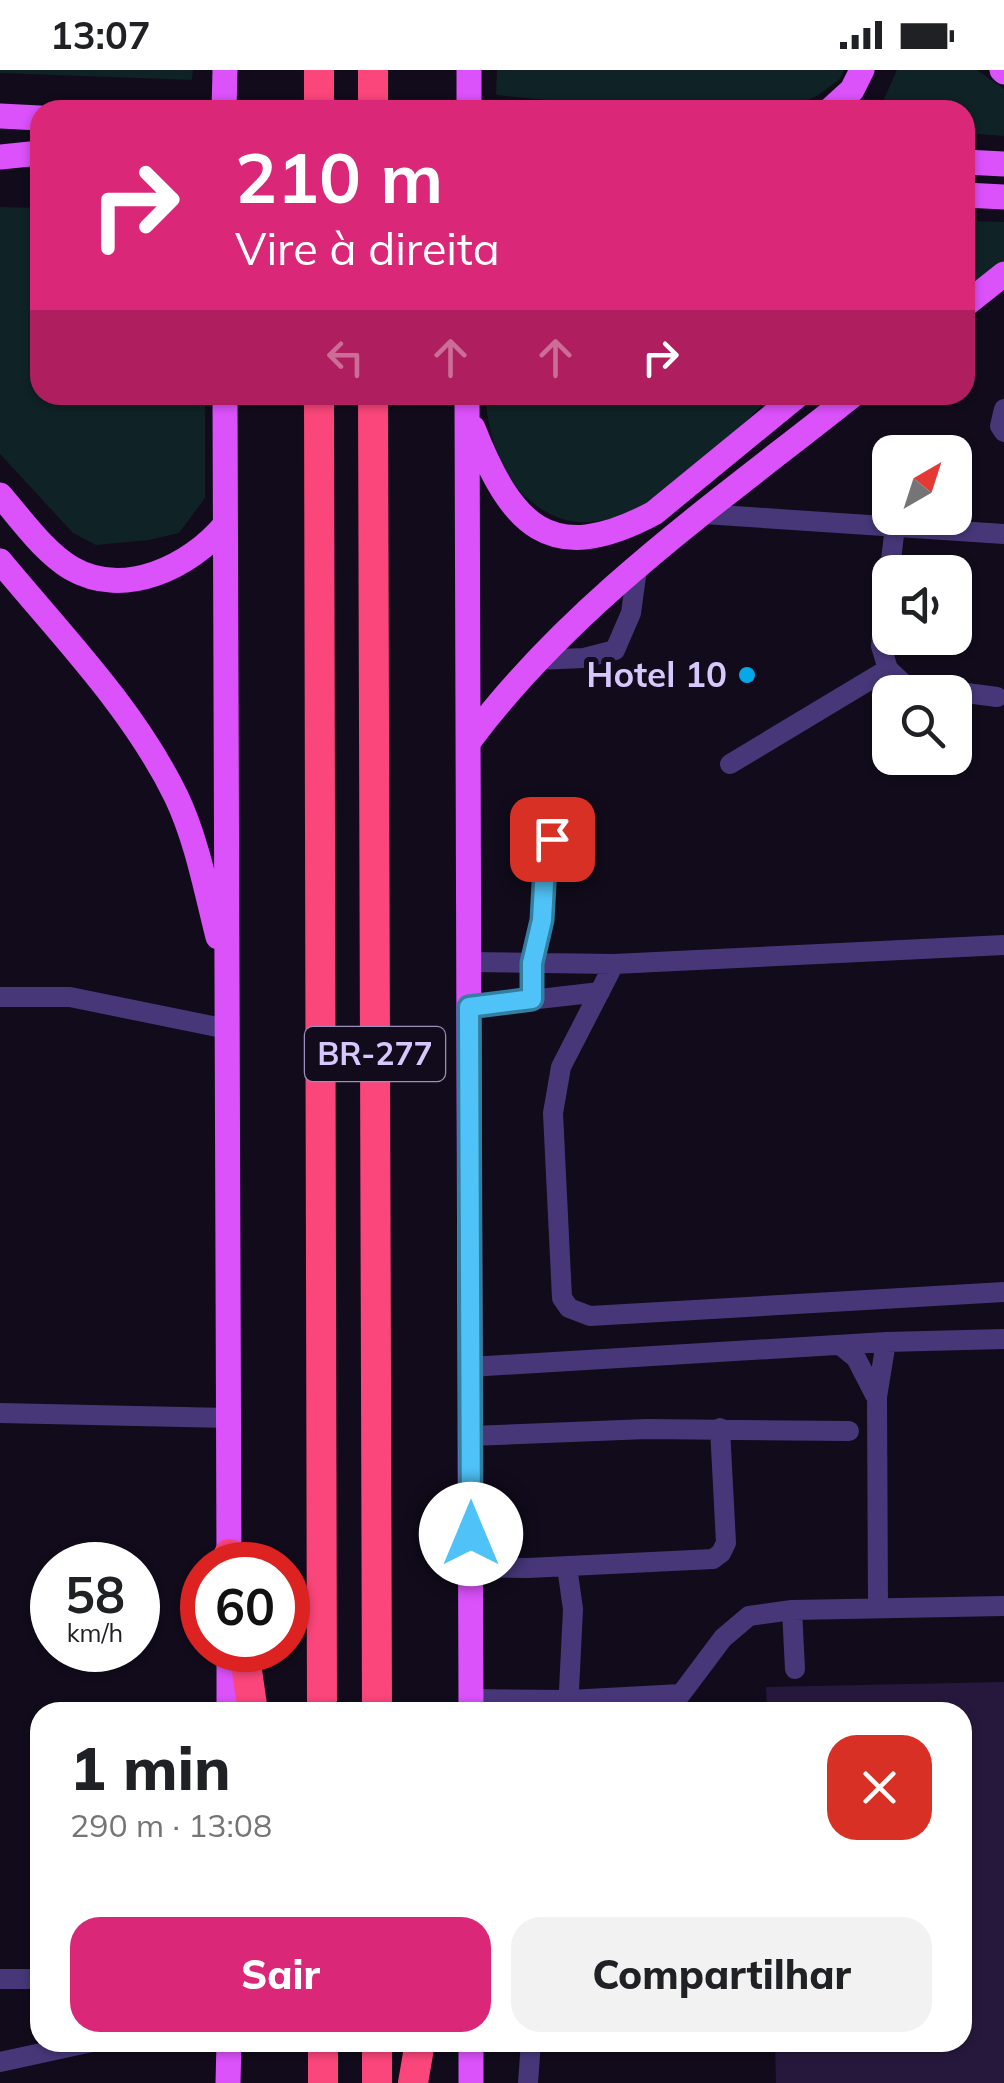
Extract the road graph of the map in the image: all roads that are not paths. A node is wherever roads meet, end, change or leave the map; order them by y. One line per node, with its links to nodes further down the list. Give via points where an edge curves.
1 (225, 70): 6 (main road)
2 (318, 70): 7 (highway)
3 (373, 70): 8 (highway)
4 (469, 70): 9 (main road)
5 (862, 70): 10 (main road)
6 (224, 100)
7 (318, 100)
8 (373, 100)
9 (469, 100)
10 (841, 100)
11 (0, 116): 12 (main road)
12 (30, 118)
13 (0, 149): 14 (main road)
14 (30, 151)
15 (30, 153): 16 (main road)
16 (0, 157)
17 (975, 163): 18 (main road)
18 (1004, 164)
19 (975, 195): 20 (main road)
20 (1004, 196)
21 (1004, 274): 22 (main road)
22 (975, 297)
23 (225, 405): 35 (main road)
24 (319, 405): 81 (highway, BR-277)
25 (373, 405): 82 (highway, BR-277)
26 (467, 405): 28 (main road, via 489,468 517,512 535,526 582,538 654,514)
27 (467, 405): 46 (main road)
28 (786, 405)
29 (840, 405): 33 (main road)
30 (1004, 409): 31 (street)
31 (1004, 432)
32 (0, 495): 39 (main road, via 58,558 92,578 152,575)
33 (704, 514): 34 (street); 41 (main road)
34 (872, 524)
35 (226, 526): 39 (main road); 42 (main road)
36 (972, 532): 37 (street)
37 (1004, 534)
38 (895, 535): 44 (street, via 881,646)
39 (188, 558): 42 (main road)
40 (0, 561): 53 (main road, via 120,705 159,764 190,834)
41 (637, 569): 43 (main road); 43 (street, via 631,613 615,650)
42 (226, 586): 53 (main road)
43 (537, 660): 46 (main road)
44 (888, 669): 45 (street, via 905,685); 47 (street)
45 (997, 697)
46 (470, 740): 50 (main road)
47 (730, 764)
48 (552, 839): 51 (street)
49 (1004, 945): 52 (street)
50 (469, 962): 51 (street); 57 (main road)
51 (532, 963): 52 (street); 56 (street)
52 (614, 964): 54 (street)
53 (227, 971): 58 (main road)
54 (600, 992): 56 (street); 59 (street, via 561,1067 554,1113 562,1298 569,1308 590,1316)
55 (0, 997): 58 (street, via 70,996)
56 (532, 999): 57 (street)
57 (469, 1007): 63 (main road)
58 (227, 1029): 66 (main road)
59 (1004, 1292)
60 (1004, 1340): 61 (street)
61 (886, 1342): 62 (street); 64 (street)
62 (840, 1345): 63 (street); 64 (street, via 856,1358)
63 (470, 1367): 69 (main road)
64 (876, 1398): 73 (street)
65 (0, 1413): 66 (street)
66 (228, 1418): 70 (main road)
67 (720, 1428): 68 (street); 69 (street); 71 (street, via 726,1543 721,1553 712,1559)
68 (850, 1430)
69 (470, 1436): 72 (main road)
70 (229, 1542)
71 (567, 1566): 72 (street); 84 (street, via 573,1609)
72 (471, 1567): 83 (main road)
73 (878, 1606): 74 (street); 75 (street)
74 (1004, 1606)
75 (792, 1610): 76 (street); 85 (street, via 748,1616 681,1694)
76 (795, 1669)
77 (229, 1672): 79 (main road)
78 (247, 1672): 80 (highway)
79 (229, 1702)
80 (252, 1702)
81 (322, 1702)
82 (377, 1702)
83 (471, 1702)
84 (568, 1702)
85 (606, 1702)
86 (0, 1979): 87 (street)
87 (30, 1979)
88 (46, 2052): 94 (street)
89 (229, 2052): 95 (main road)
90 (377, 2052): 96 (highway)
91 (418, 2052): 97 (highway)
92 (471, 2052): 98 (main road)
93 (530, 2052): 99 (street)
94 (0, 2062)
95 (228, 2083)
96 (377, 2083)
97 (413, 2083)
98 (471, 2083)
99 (528, 2083)

